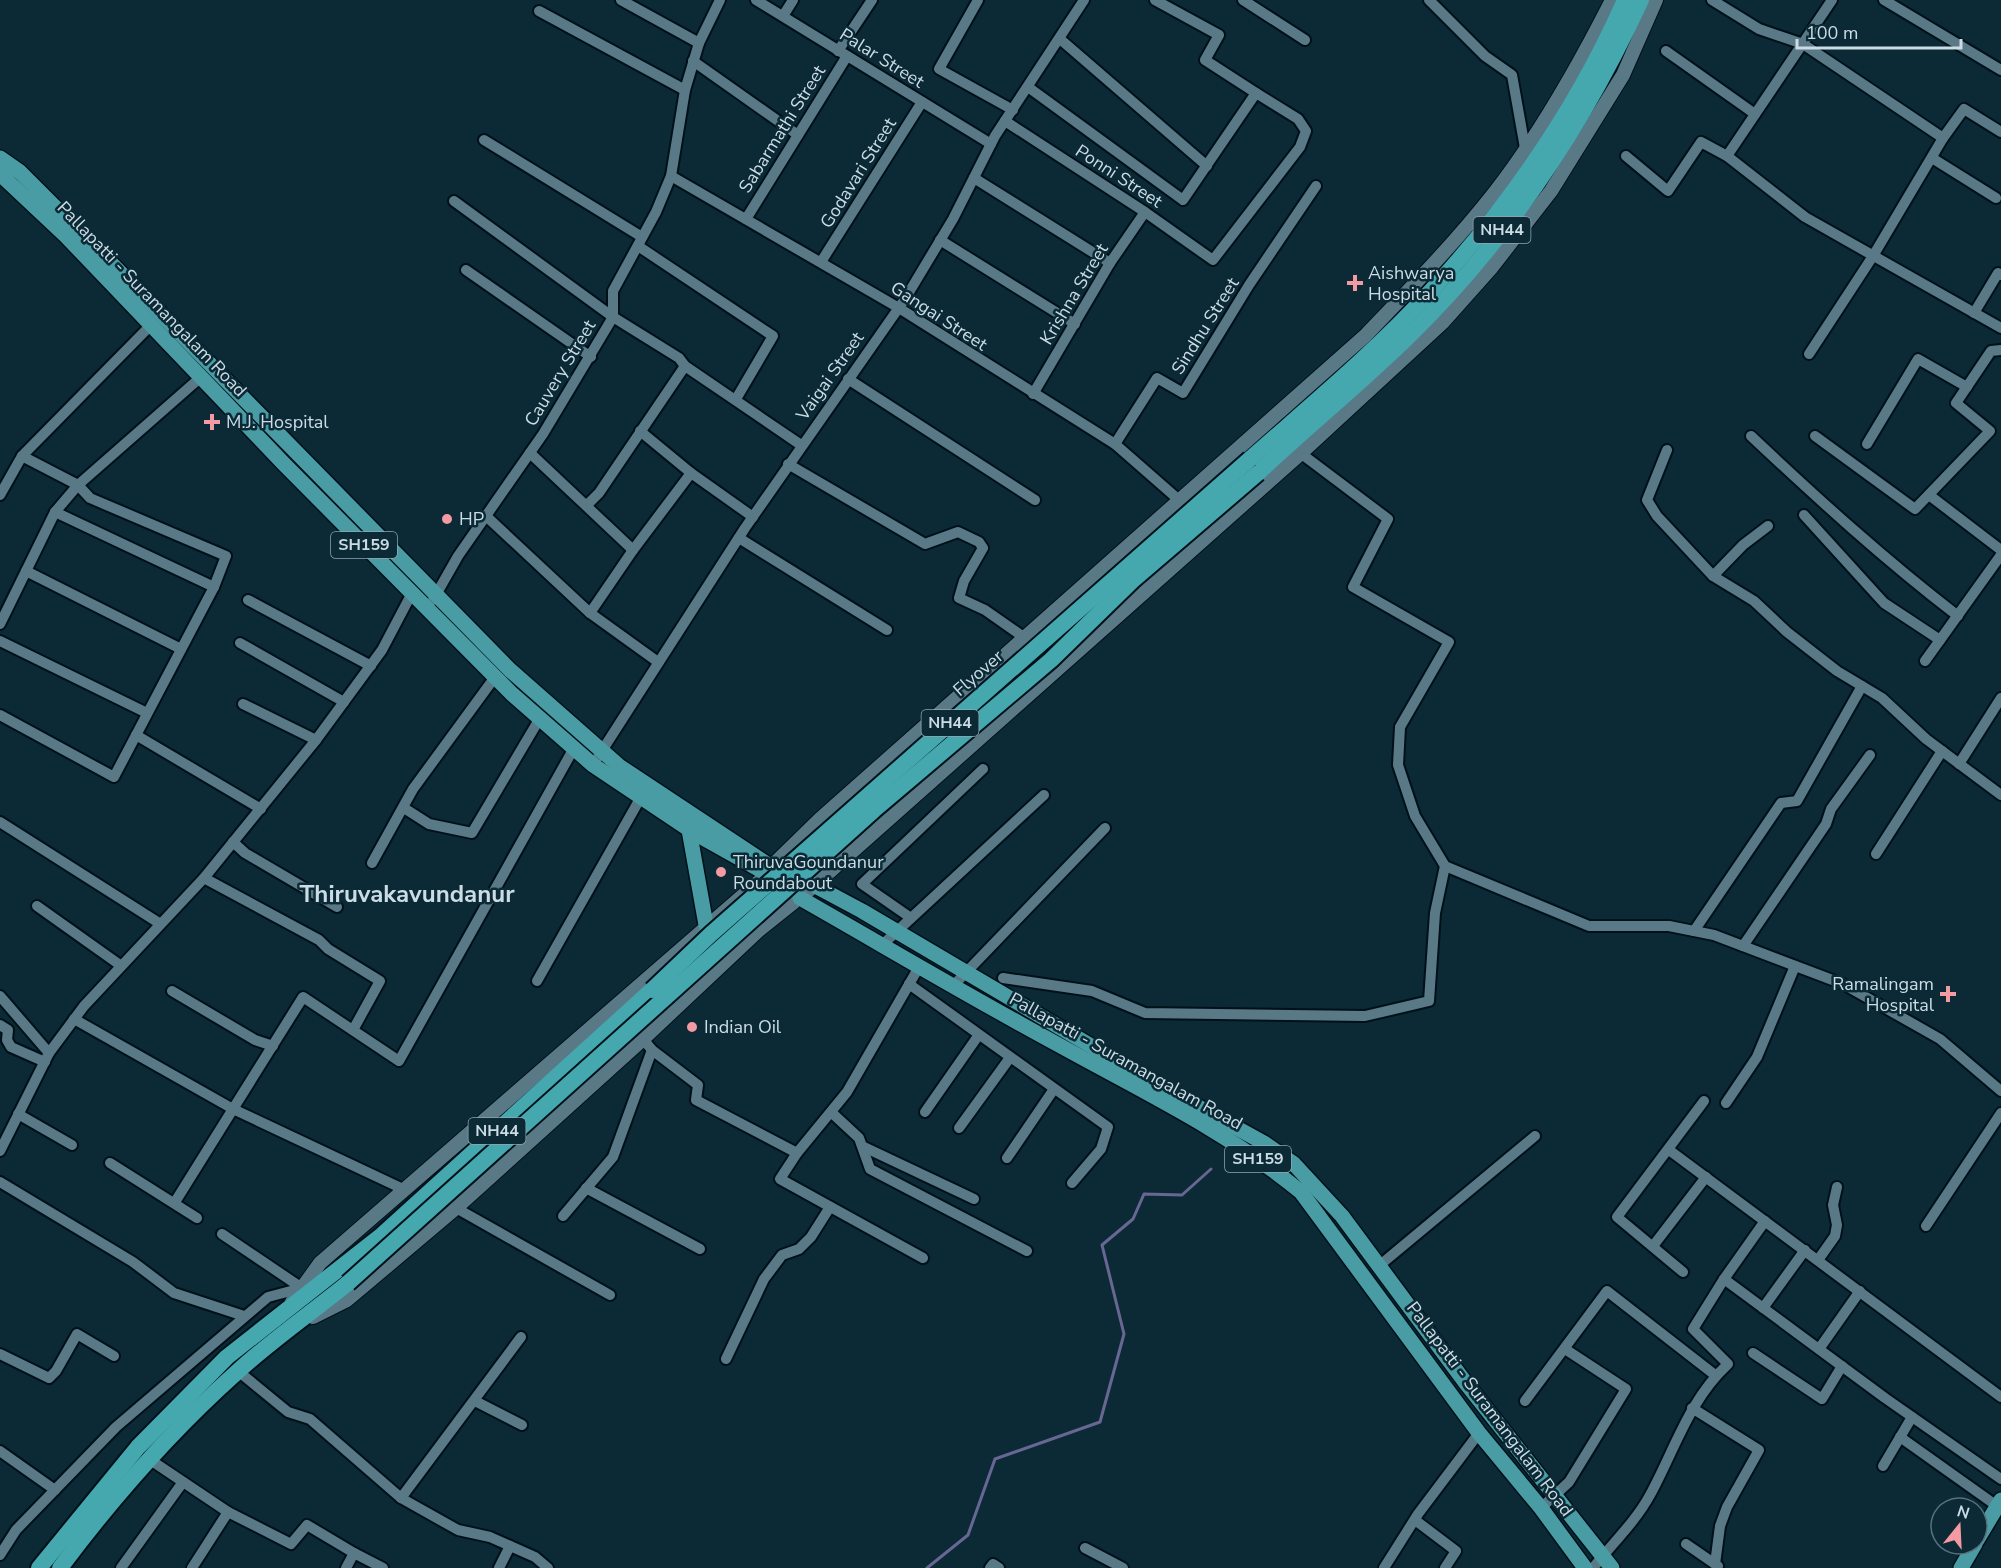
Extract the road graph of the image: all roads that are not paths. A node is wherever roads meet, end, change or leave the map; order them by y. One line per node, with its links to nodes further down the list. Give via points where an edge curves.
1 (621, 0): 22 (street)
2 (720, 0): 22 (street, Cauvery Street)
3 (756, 0): 19 (street, Palar Street)
4 (793, 0): 19 (street)
5 (873, 0): 25 (street, Sabarmathi Street)
6 (978, 0): 32 (street, via 939,69)
7 (1084, 0): 20 (street, Vaigai Street)
8 (1155, 0): 30 (street, via 1219,35 1205,60)
9 (1243, 0): 21 (street)
10 (1429, 0): 40 (street, via 1485,56 1512,75)
11 (1612, 0): 40 (street, via 1551,112)
12 (1625, 0): 77 (highway, NH44, via 1566,113 1508,199 1430,292)
13 (1641, 0): 77 (highway, NH44, via 1617,53 1579,120 1486,251 1410,335)
14 (1656, 0): 81 (street, via 1623,75 1551,191 1512,242 1443,322)
15 (1712, 0): 23 (street, via 1759,29)
16 (1832, 0): 23 (street)
17 (1884, 0): 27 (street)
18 (539, 11): 29 (street)
19 (783, 16): 25 (street, Palar Street)
20 (1060, 39): 28 (street, Vaigai Street); 45 (street)
21 (1305, 40)
22 (699, 43): 26 (street, Cauvery Street)
23 (1803, 44): 33 (street); 37 (street)
24 (1666, 51): 33 (street)
25 (843, 53): 31 (street, Palar Street); 36 (street, Sabarmathi Street)
26 (693, 61): 29 (street, Cauvery Street); 36 (street)
27 (2001, 70)
28 (1028, 87): 32 (street, Vaigai Street); 45 (street, via 1183,200)
29 (685, 90): 47 (street, Cauvery Street)
30 (1256, 93): 45 (street); 52 (street, Ponni Street, via 1298,119 1306,131 1300,147 1213,260)
31 (922, 102): 39 (street, Palar Street); 57 (street, Godavari Street)
32 (1012, 110): 34 (street, Vaigai Street)
33 (1755, 114): 42 (street)
34 (1005, 121): 39 (street, Vaigai Street); 52 (street, Ponni Street)
35 (2001, 132): 37 (street, via 1964,109)
36 (798, 135): 53 (street, Sabarmathi Street)
37 (1943, 138): 44 (street)
38 (484, 140): 55 (street)
39 (991, 144): 48 (street, Vaigai Street)
40 (1526, 148): 81 (street, via 1496,191 1366,335)
41 (1626, 156): 42 (street, via 1668,191 1701,142)
42 (1726, 156): 56 (street, via 1805,217)
43 (0, 158): 67 (main road, via 20,172)
44 (1932, 158): 50 (street); 56 (street)
45 (1207, 166)
46 (0, 174): 65 (main road, Pallapatti - Suramangalam Road / SH159)
47 (671, 176): 53 (street, Gangai Street); 55 (street, Cauvery Street)
48 (974, 178): 54 (street, Vaigai Street); 58 (street)
49 (1316, 186): 82 (street, Sindhu Street, via 1183,393 1156,378)
50 (1996, 198)
51 (454, 201): 63 (street)
52 (1145, 212): 58 (street, Krishna Street)
53 (746, 219): 57 (street, Gangai Street)
54 (940, 240): 61 (street, Vaigai Street); 64 (street)
55 (640, 242): 63 (street, Cauvery Street, via 614,291); 76 (street, via 773,336)
56 (1874, 256): 62 (street); 69 (street)
57 (821, 262): 61 (street, Gangai Street)
58 (1110, 263): 64 (street, Krishna Street)
59 (466, 270): 70 (street)
60 (2001, 275): 62 (street, via 1998,273)
61 (898, 308): 73 (street, Vaigai Street); 75 (street, Gangai Street)
62 (1974, 313): 66 (street)
63 (613, 317): 70 (street, Cauvery Street); 71 (street, via 679,358)
64 (1075, 324): 75 (street, Krishna Street)
65 (151, 325): 67 (main road, Pallapatti - Suramangalam Road / SH159); 87 (street)
66 (2001, 328)
67 (175, 339): 72 (main road, Pallapatti - Suramangalam Road / SH159); 110 (main road)
68 (2001, 350): 74 (street, via 1992,351)
69 (1809, 354)
70 (591, 357): 86 (street, Cauvery Street)
71 (685, 366): 76 (street); 78 (street)
72 (201, 378): 91 (street); 109 (main road, Pallapatti - Suramangalam Road / SH159)
73 (848, 379): 84 (street, Vaigai Street); 94 (street)
74 (1967, 387): 83 (street, via 1918,359); 93 (street, via 1956,403 1990,431)
75 (1033, 394): 82 (street, Gangai Street)
76 (736, 399): 84 (street)
77 (1309, 416): 81 (highway, NH44)
78 (640, 431): 90 (street); 96 (street)
79 (1751, 435): 114 (street, via 1838,518)
80 (1815, 436): 93 (street, via 1915,509)
81 (1283, 439): 89 (highway, NH44); 95 (street); 152 (street, via 1388,519 1353,587 1449,642 1400,727 1398,765 1414,816); 155 (street)
82 (1115, 444): 95 (street, Gangai Street)
83 (1867, 444)
84 (801, 445): 88 (street, Vaigai Street)
85 (1667, 450): 107 (street, via 1647,500)
86 (530, 453): 96 (street); 99 (street, Cauvery Street)
87 (22, 456): 91 (street); 92 (street)
88 (788, 464): 100 (street, Vaigai Street); 117 (street, via 925,544 958,532 979,542 983,548 964,581 960,598 985,610)
89 (1254, 466): 230 (highway, Flyover / NH44, bridge, via 711,934 414,1206); 232 (highway, NH44, bridge, via 1051,660 874,810 348,1283)
90 (691, 473): 100 (street); 103 (street)
91 (78, 485): 97 (street); 108 (street, via 90,498 226,556)
92 (0, 495)
93 (1929, 495): 104 (street)
94 (1035, 500)
95 (1179, 500): 117 (street)
96 (587, 505): 103 (street)
97 (55, 513): 106 (street); 108 (street)
98 (1804, 515): 118 (street, via 1884,603)
99 (486, 516): 110 (street, Cauvery Street); 113 (street)
100 (753, 517): 102 (street, Vaigai Street)
101 (1768, 526): 107 (street)
102 (739, 538): 116 (street); 123 (street, Vaigai Street)
103 (633, 550): 113 (street)
104 (2001, 550)
105 (2001, 555): 114 (street)
106 (26, 571): 115 (street); 121 (street)
107 (1713, 576): 126 (street, via 1754,601 1787,632)
108 (214, 587): 121 (street)
109 (412, 593): 112 (main road, Pallapatti - Suramangalam Road / SH159); 124 (street)
110 (437, 593): 112 (street, Cauvery Street); 138 (main road)
111 (248, 600): 124 (street)
112 (428, 608): 125 (main road, Pallapatti - Suramangalam Road / SH159)
113 (590, 613): 123 (street)
114 (1958, 616): 118 (street)
115 (0, 624)
116 (887, 630)
117 (1024, 638): 153 (street)
118 (1940, 640): 122 (street)
119 (0, 641): 130 (street)
120 (240, 643): 128 (street)
121 (181, 649): 130 (street)
122 (1925, 661)
123 (658, 662): 138 (street, Vaigai Street)
124 (371, 666): 128 (street)
125 (495, 677): 132 (main road, Pallapatti - Suramangalam Road / SH159); 145 (street, via 413,789)
126 (1862, 686): 136 (street, via 1890,704); 162 (street, via 1797,801 1781,803)
127 (2001, 698): 139 (street)
128 (344, 702): 134 (street)
129 (243, 704): 134 (street)
130 (147, 713): 133 (street)
131 (0, 715): 133 (street, via 114,777)
132 (540, 718): 135 (main road, Pallapatti - Suramangalam Road / SH159); 145 (street, via 472,832 429,824)
133 (136, 735): 144 (street)
134 (316, 741): 144 (street)
135 (574, 748): 138 (main road, Pallapatti - Suramangalam Road / SH159); 178 (street, via 399,1061)
136 (1942, 751): 139 (street); 150 (street)
137 (1870, 755): 165 (street)
138 (597, 758): 143 (main road, Pallapatti - Suramangalam Road / SH159); 153 (main road)
139 (1959, 764): 142 (street)
140 (983, 769): 159 (street, via 861,884)
141 (1044, 795): 159 (street)
142 (2001, 795)
143 (641, 797): 148 (main road, Pallapatti - Suramangalam Road / SH159); 171 (street)
144 (261, 808): 149 (street)
145 (404, 808): 151 (street)
146 (0, 822): 160 (street)
147 (1106, 828): 169 (street)
148 (689, 830): 153 (main road, Pallapatti - Suramangalam Road / SH159); 161 (main road)
149 (233, 842): 154 (street); 158 (street)
150 (1876, 854)
151 (372, 863)
152 (1445, 866): 162 (street, via 1589,926 1669,926); 170 (street, via 1435,913 1430,1001 1365,1016 1146,1013 1092,991)
153 (768, 870): 155 (main road, SH159, via 796,864); 156 (main road, SH159, via 764,890 771,900 782,905); 161 (street)
154 (204, 878): 160 (street); 178 (street, via 319,940 380,981)
155 (811, 883): 156 (main road); 163 (main road)
156 (797, 900): 164 (main road, Pallapatti - Suramangalam Road / SH159); 180 (street, via 759,930)
157 (38, 906): 166 (street)
158 (337, 907)
159 (911, 918): 163 (street)
160 (159, 924): 166 (street)
161 (706, 925): 207 (street)
162 (1694, 931): 165 (street)
163 (896, 932): 164 (street); 169 (main road)
164 (881, 946): 168 (main road, Pallapatti - Suramangalam Road / SH159)
165 (1743, 946): 167 (street)
166 (120, 965): 176 (street)
167 (1795, 966): 185 (street, via 1843,984 1940,1039); 187 (street, via 1757,1057)
168 (919, 967): 172 (street); 173 (main road, Pallapatti - Suramangalam Road / SH159)
169 (966, 973): 173 (street); 223 (main road, via 1264,1143 1294,1164)
170 (1003, 978)
171 (537, 981)
172 (909, 984): 179 (street); 189 (street, via 847,1092)
173 (952, 987): 249 (main road, Pallapatti - Suramangalam Road / SH159, via 1213,1130 1300,1192)
174 (172, 991): 181 (street, via 255,1040)
175 (0, 996): 182 (street)
176 (74, 1019): 182 (street); 188 (street)
177 (0, 1025): 182 (street, via 8,1030 11,1047)
178 (352, 1030): 181 (street, via 303,997)
179 (978, 1036): 183 (street); 190 (street)
180 (648, 1045): 199 (street, via 698,1085 696,1100); 206 (street, via 613,1157); 211 (street)
181 (273, 1046): 188 (street)
182 (47, 1058): 192 (street)
183 (1009, 1059): 184 (street); 193 (street)
184 (1054, 1089): 200 (street); 204 (street, via 1108,1127 1101,1149)
185 (2001, 1091)
186 (1704, 1101): 198 (street)
187 (1726, 1103)
188 (233, 1109): 207 (street); 209 (street)
189 (831, 1112): 196 (street); 199 (street)
190 (925, 1112)
191 (2001, 1113): 215 (street)
192 (18, 1114): 195 (street); 197 (street)
193 (959, 1128)
194 (1534, 1136): 223 (street)
195 (72, 1145)
196 (864, 1147): 208 (street); 220 (street, via 870,1169)
197 (0, 1150)
198 (1670, 1150): 202 (street); 217 (street, via 1617,1217)
199 (797, 1153): 210 (street, via 780,1179)
200 (1007, 1158)
201 (110, 1163): 209 (street)
202 (1706, 1177): 214 (street); 217 (street)
203 (0, 1182): 231 (street, via 133,1262 174,1293)
204 (1072, 1183)
205 (1837, 1187): 222 (street, via 1833,1205 1835,1236)
206 (586, 1188): 212 (street); 218 (street)
207 (404, 1189): 226 (street, via 320,1263)
208 (974, 1199)
209 (175, 1202): 213 (street)
210 (830, 1207): 221 (street); 239 (street, via 811,1237 799,1249 782,1255 764,1279)
211 (456, 1208): 228 (street); 232 (street, via 347,1300)
212 (563, 1216)
213 (197, 1218)
214 (1765, 1221): 219 (street); 225 (street)
215 (1926, 1226)
216 (222, 1234): 226 (street)
217 (1653, 1246): 224 (street)
218 (700, 1250)
219 (1805, 1250): 222 (street); 229 (street)
220 (1027, 1251)
221 (922, 1258)
222 (1818, 1260): 227 (street)
223 (1380, 1265): 258 (main road)
224 (1683, 1272)
225 (1724, 1279): 229 (street); 242 (street, via 1693,1329 1728,1364)
226 (302, 1288): 230 (street); 231 (street, via 268,1297)
227 (1860, 1292): 235 (street); 243 (street)
228 (610, 1295)
229 (1763, 1308): 235 (street)
230 (286, 1311): 271 (highway, NH44, via 227,1357 138,1447)
231 (244, 1316): 256 (street, via 116,1427)
232 (293, 1327): 241 (highway, NH44)
233 (521, 1337): 244 (street)
234 (1564, 1349): 242 (street, via 1607,1291); 245 (street); 258 (street, via 1626,1389 1586,1457)
235 (1819, 1350): 240 (street)
236 (1753, 1353): 240 (street, via 1822,1399)
237 (0, 1354): 238 (street, via 49,1378 77,1334)
238 (114, 1356)
239 (726, 1359)
240 (1842, 1366): 247 (street)
241 (238, 1371): 252 (highway, NH44); 257 (street, via 288,1412 310,1419)
242 (1715, 1375): 246 (street)
243 (2001, 1396)
244 (475, 1401): 248 (street); 257 (street)
245 (1525, 1401)
246 (1692, 1408): 269 (street, via 1650,1497); 270 (street, via 1759,1450 1720,1526)
247 (1912, 1417): 250 (street); 254 (street)
248 (522, 1425)
249 (1479, 1433): 260 (main road, Pallapatti - Suramangalam Road / SH159); 262 (street)
250 (1900, 1437): 253 (street); 259 (street)
251 (0, 1451): 256 (street)
252 (148, 1459): 255 (street); 272 (highway, NH44)
253 (1882, 1466)
254 (2001, 1479)
255 (183, 1482): 261 (street); 273 (street)
256 (55, 1490): 268 (street, via 16,1530)
257 (401, 1497): 265 (street, via 458,1530)
258 (1553, 1497): 260 (street); 269 (main road)
259 (1999, 1503): 263 (main road)
260 (1541, 1508): 284 (main road, Pallapatti - Suramangalam Road / SH159)
261 (228, 1512): 267 (street, via 291,1544 307,1525); 274 (street)
262 (1414, 1520): 282 (street); 283 (street, via 1456,1551)
263 (1989, 1520)
264 (1686, 1544): 270 (street)
265 (510, 1546): 277 (street); 278 (street, via 535,1557)
266 (1085, 1548): 281 (street)
267 (354, 1553): 275 (street); 276 (street)
268 (0, 1555)
269 (1602, 1564)
270 (1718, 1566)
271 (39, 1568)
272 (60, 1568)
273 (121, 1568)
274 (192, 1568)
275 (346, 1568)
276 (383, 1568)
277 (499, 1568)
278 (548, 1568)
279 (990, 1568): 280 (street, via 993,1564)
280 (999, 1568)
281 (1123, 1568)
282 (1384, 1568)
283 (1444, 1568)
284 (1585, 1568)

